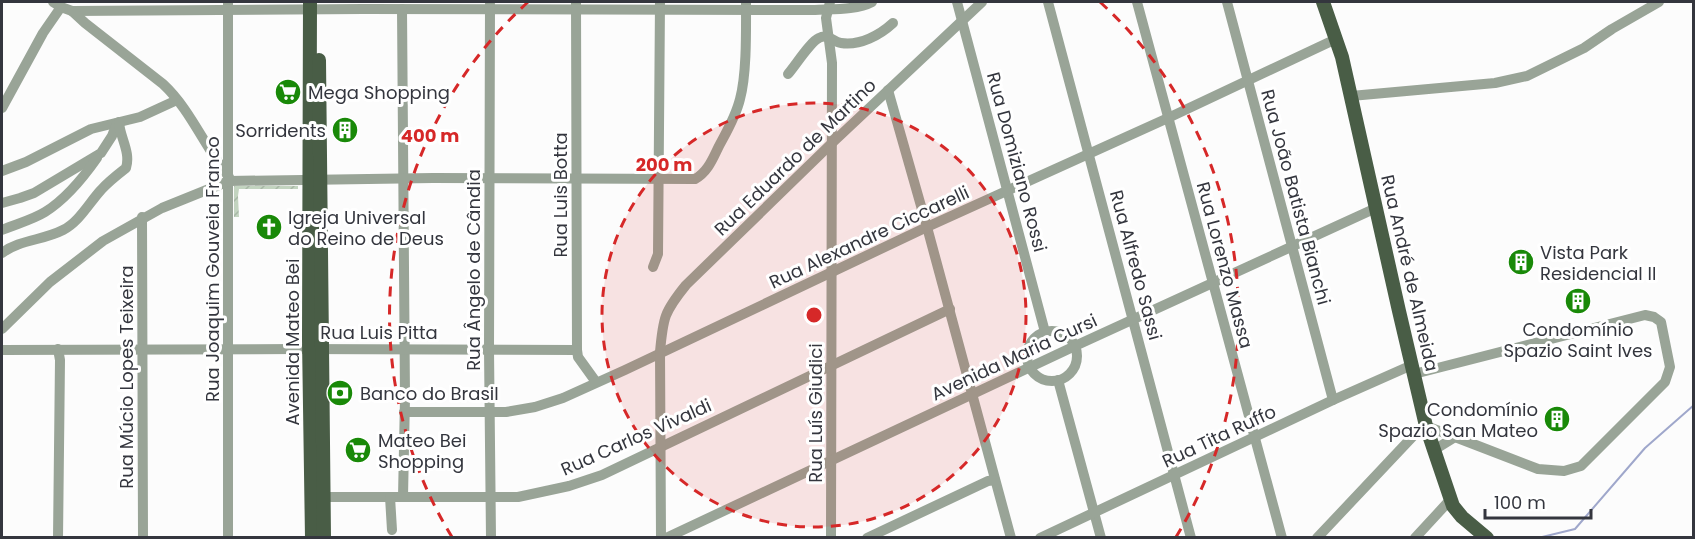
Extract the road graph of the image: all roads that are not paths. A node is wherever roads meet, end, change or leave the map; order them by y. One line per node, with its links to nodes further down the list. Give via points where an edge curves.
1 (872, 2): 16 (street, via 856,7)
2 (957, 2): 20 (street, Rua Domiziano Rossi)
3 (982, 2): 20 (street, Rua Eduardo de Martino)
4 (1048, 2): 34 (street, Rua Alfredo Sassi)
5 (1137, 2): 30 (street, Rua Lorenzo Massa)
6 (1227, 2): 25 (street, Rua João Batista Bianchi)
7 (1323, 2): 23 (main road, Rua André de Almeida)
8 (1659, 2): 27 (street, via 1584,48 1527,76 1495,83)
9 (57, 4): 19 (street); 29 (street)
10 (228, 5): 11 (street); 17 (street); 37 (street, Rua Joaquim Gouveia Franco)
11 (315, 5): 18 (street); 38 (main road, Avenida Mateo Bei)
12 (490, 5): 13 (street); 18 (street); 39 (street, Rua Ângelo de Cândia)
13 (576, 5): 14 (street); 40 (street, Rua Luis Botta)
14 (660, 5): 15 (street); 41 (street)
15 (746, 5): 16 (street); 41 (street, via 743,79 731,123 704,174 695,179)
16 (829, 5): 22 (street, Rua Luís Giudici)
17 (142, 6): 19 (street)
18 (402, 9): 36 (street)
19 (72, 11): 28 (street, via 163,84)
20 (961, 20): 26 (street, Rua Eduardo de Martino); 42 (street, Rua Domiziano Rossi)
21 (893, 23): 22 (street, via 863,40 841,43)
22 (829, 37): 24 (street, via 815,40); 32 (street, Rua Luís Giudici)
23 (1336, 39): 25 (street, Rua Alexandre Ciccarelli); 27 (main road, Rua André de Almeida)
24 (788, 74)
25 (1248, 81): 30 (street, Rua Alexandre Ciccarelli); 48 (street, Rua João Batista Bianchi)
26 (888, 90): 32 (street, Rua Eduardo de Martino); 46 (street)
27 (1351, 96): 44 (main road, Rua André de Almeida)
28 (177, 100): 31 (street, via 140,117); 37 (street)
29 (2, 108)
30 (1168, 118): 34 (street, Rua Alexandre Ciccarelli); 52 (street, Rua Lorenzo Massa)
31 (118, 122): 33 (street); 35 (street, via 85,132); 49 (street, via 127,156 126,168 67,227)
32 (831, 144): 51 (street, Rua Luís Giudici); 66 (street, Rua Eduardo de Martino, via 686,285 664,318)
33 (101, 153): 43 (street, via 34,193); 47 (street, via 55,205)
34 (1089, 154): 42 (street, Rua Alexandre Ciccarelli); 54 (street, Rua Alfredo Sassi)
35 (2, 171)
36 (404, 178): 38 (street); 39 (street); 62 (street)
37 (229, 179): 38 (street); 45 (street); 58 (street, Rua Joaquim Gouveia Franco)
38 (315, 179): 61 (main road, Avenida Mateo Bei)
39 (489, 179): 40 (street); 64 (street, Rua Ângelo de Cândia)
40 (576, 179): 41 (street); 65 (street, Rua Luis Botta)
41 (659, 179): 50 (street, via 658,254)
42 (1008, 190): 46 (street, Rua Alexandre Ciccarelli); 56 (street, Rua Domiziano Rossi)
43 (2, 203)
44 (1376, 208): 48 (street, Avenida Maria Cursi); 69 (main road, Rua André de Almeida)
45 (142, 217): 55 (street, via 71,265); 60 (street, Rua Múcio Lopes Teixeira)
46 (927, 227): 51 (street, Rua Alexandre Ciccarelli); 53 (street)
47 (2, 230)
48 (1293, 246): 52 (street, Avenida Maria Cursi); 73 (street, Rua João Batista Bianchi)
49 (2, 253)
50 (653, 267)
51 (831, 273): 66 (street, Rua Alexandre Ciccarelli); 67 (street, Rua Luís Giudici)
52 (1214, 283): 54 (street, Avenida Maria Cursi); 77 (street, Rua Lorenzo Massa)
53 (950, 309): 67 (street, Rua Carlos Vivaldi); 72 (street)
54 (1133, 319): 57 (street, Avenida Maria Cursi); 82 (street, Rua Alfredo Sassi)
55 (2, 329)
56 (1045, 332): 57 (street, via 1066,335); 68 (street, via 1031,342)
57 (1075, 346): 68 (street, Avenida Maria Cursi); 70 (street, via 1074,367)
58 (228, 348): 60 (street, Rua Luis Pitta); 61 (street, Rua Luis Pitta); 93 (street, Rua Joaquim Gouveia Franco)
59 (58, 349): 60 (street, Rua Luis Pitta); 63 (street, Rua Luis Pitta); 91 (street)
60 (143, 349): 92 (street, Rua Múcio Lopes Teixeira)
61 (316, 349): 62 (street, Rua Luis Pitta); 84 (main road, Avenida Mateo Bei)
62 (404, 349): 64 (street, Rua Luis Pitta); 74 (street)
63 (2, 350)
64 (489, 350): 65 (street, Rua Luis Pitta); 75 (street, Rua Ângelo de Cândia)
65 (577, 350): 71 (street, Rua Luis Botta)
66 (660, 352): 71 (street, Rua Alexandre Ciccarelli); 79 (street, Rua Eduardo de Martino)
67 (831, 366): 79 (street, Rua Carlos Vivaldi); 81 (street, Rua Luís Giudici)
68 (1030, 367): 70 (street, via 1042,378); 72 (street, Avenida Maria Cursi)
69 (1413, 370): 73 (street, Rua Tita Ruffo); 76 (main road, Rua André de Almeida); 78 (street, Rua Tita Ruffo, via 1645,315 1661,322 1670,367 1665,382 1581,466 1564,471 1538,469)
70 (1058, 380): 89 (street)
71 (596, 382): 75 (street, Rua Alexandre Ciccarelli, via 535,407)
72 (972, 394): 81 (street, Avenida Maria Cursi); 83 (street)
73 (1333, 400): 77 (street, Rua Tita Ruffo)
74 (404, 412): 75 (street, Rua Alexandre Ciccarelli); 86 (street)
75 (490, 412): 87 (street, Rua Ângelo de Cândia)
76 (1426, 426): 78 (street); 80 (main road, Rua André de Almeida); 106 (street)
77 (1254, 437): 82 (street, Rua Tita Ruffo); 105 (street, Rua Lorenzo Massa)
78 (1455, 437): 80 (street)
79 (660, 447): 87 (street, Rua Carlos Vivaldi, via 569,486 518,497); 97 (street, Rua Eduardo de Martino)
80 (1434, 450): 88 (main road, Rua André de Almeida)
81 (831, 460): 98 (street, Avenida Maria Cursi); 99 (street, Rua Luís Giudici)
82 (1174, 475): 89 (street, Rua Tita Ruffo); 104 (street, Rua Alfredo Sassi)
83 (995, 480): 100 (street); 101 (street)
84 (317, 497): 85 (street, Rua Carlos Vivaldi); 94 (main road, Avenida Mateo Bei); 95 (main road, Avenida Mateo Bei)
85 (390, 497): 86 (street, Rua Carlos Vivaldi); 90 (street)
86 (403, 497): 87 (street, Rua Carlos Vivaldi)
87 (491, 497): 96 (street, Rua Ângelo de Cândia)
88 (1450, 500): 107 (street); 108 (main road, Rua André de Almeida, via 1457,512)
89 (1094, 512): 102 (street, Rua Tita Ruffo); 103 (street)
90 (392, 530)
91 (58, 537)
92 (143, 537)
93 (228, 537)
94 (312, 537)
95 (324, 537)
96 (491, 537)
97 (661, 537)
98 (666, 537)
99 (831, 537)
100 (867, 537)
101 (1011, 537)
102 (1040, 537)
103 (1101, 537)
104 (1191, 537)
105 (1281, 537)
106 (1317, 537)
107 (1415, 537)
108 (1487, 537)

